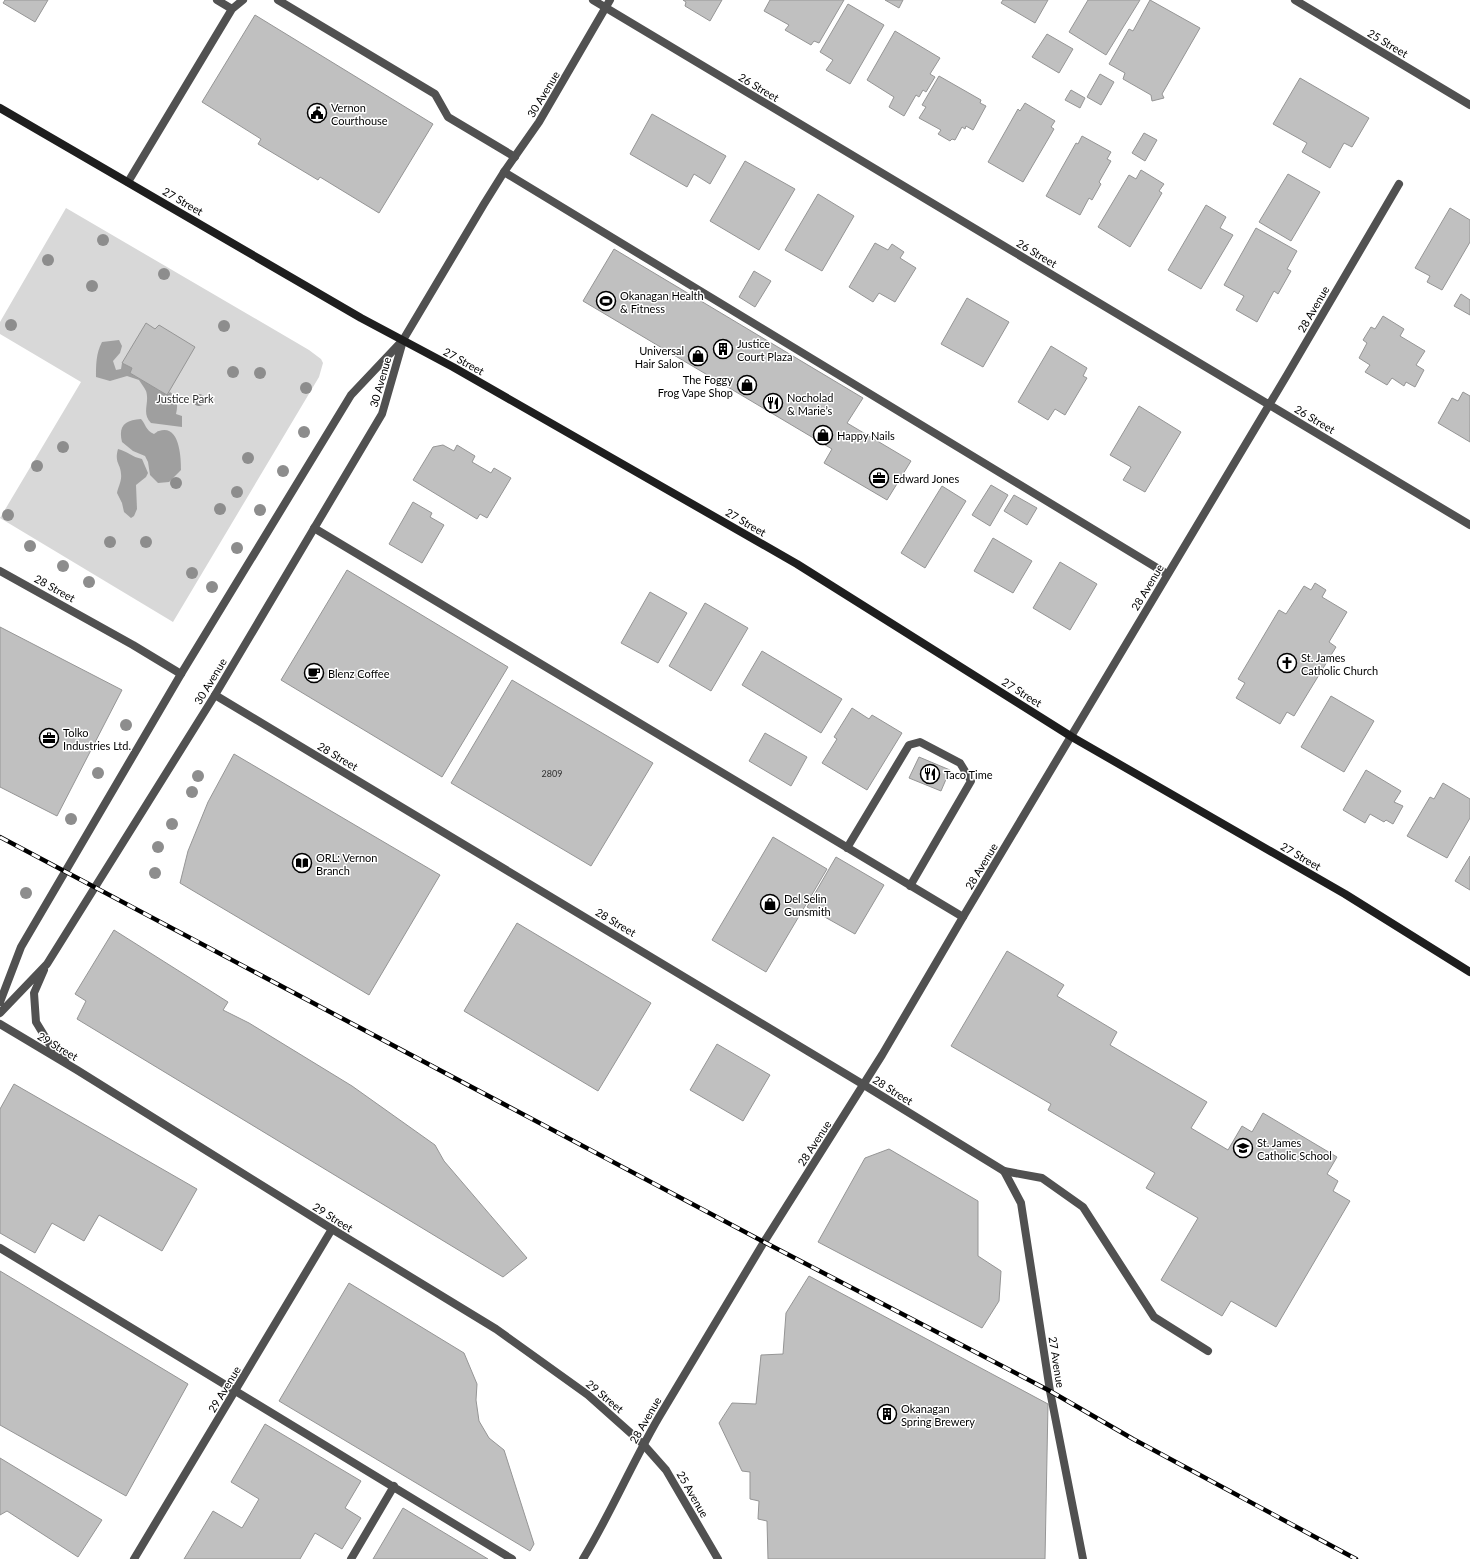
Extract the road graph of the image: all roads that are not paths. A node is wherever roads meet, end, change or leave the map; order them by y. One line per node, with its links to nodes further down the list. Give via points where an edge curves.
1 (217, 0): 8 (street)
2 (243, 0): 8 (street)
3 (278, 0): 11 (street, via 435,94 448,117)
4 (593, 0): 7 (street, 26 Street)
5 (610, 0): 7 (street, 30 Avenue)
6 (1295, 0): 9 (street, 25 Street)
7 (606, 8): 11 (street, 30 Avenue, via 539,122); 16 (street, 26 Street)
8 (232, 9): 13 (street)
9 (1470, 105)
10 (0, 108): 13 (main road, 27 Street)
11 (515, 156): 12 (street, 30 Avenue)
12 (504, 172): 15 (street, 30 Avenue); 20 (street)
13 (128, 182): 15 (main road, 27 Street)
14 (1399, 184): 16 (street, 28 Avenue)
15 (403, 340): 18 (street, 30 Avenue, via 382,414); 21 (street, 30 Avenue, via 352,395); 23 (main road, 27 Street, via 797,564)
16 (1269, 405): 17 (street, 26 Street); 20 (street, 28 Avenue)
17 (1470, 525)
18 (314, 528): 22 (street, 30 Avenue); 24 (street)
19 (0, 571): 21 (street, 28 Street)
20 (1167, 574): 23 (street, 28 Avenue)
21 (181, 674): 29 (street, 30 Avenue, via 21,947)
22 (215, 695): 27 (street, 30 Avenue); 33 (street, 28 Street)
23 (1072, 737): 26 (street, 28 Avenue); 28 (main road, 27 Street, via 1345,894)
24 (847, 848): 25 (street); 25 (street, via 909,745 920,742 960,763 971,781)
25 (910, 886): 26 (street)
26 (963, 917): 33 (street, 28 Avenue)
27 (47, 964): 30 (street, 30 Avenue); 32 (street, via 34,993 36,1022 50,1045)
28 (1470, 972)
29 (0, 1002)
30 (0, 1013)
31 (0, 1024): 32 (street, 29 Street)
32 (77, 1070): 35 (street, 29 Street)
33 (864, 1085): 34 (street, 28 Street); 39 (street, 28 Avenue, via 764,1242)
34 (1004, 1171): 37 (street, via 1042,1178 1083,1207 1154,1317); 46 (street, 27 Avenue, via 1021,1203 1050,1390)
35 (332, 1229): 38 (street, 29 Avenue); 39 (street, 29 Street, via 496,1329 588,1394)
36 (0, 1248): 38 (street)
37 (1208, 1351)
38 (235, 1391): 40 (street); 41 (street, 29 Avenue)
39 (643, 1444): 44 (street, 28 Avenue, via 602,1529); 45 (street, 25 Avenue, via 666,1470)
40 (394, 1486): 42 (street); 43 (street)
41 (134, 1559)
42 (351, 1559)
43 (512, 1559)
44 (583, 1559)
45 (718, 1559)
46 (1083, 1559)

